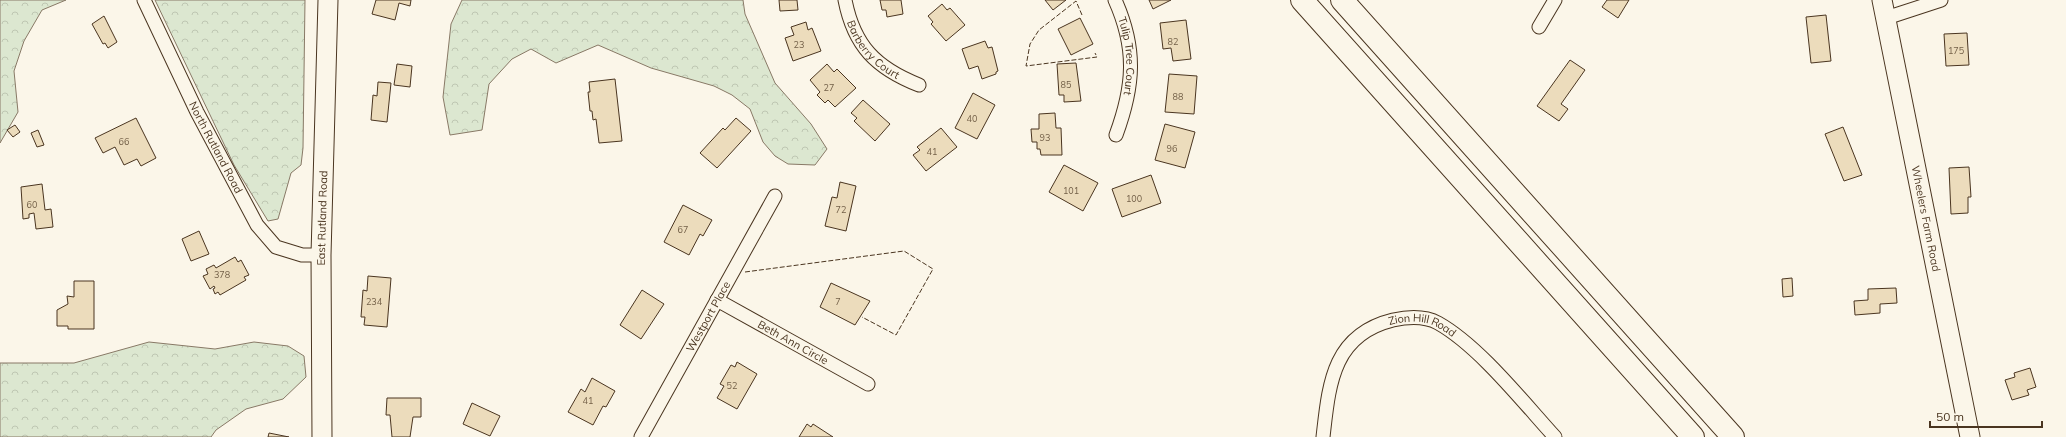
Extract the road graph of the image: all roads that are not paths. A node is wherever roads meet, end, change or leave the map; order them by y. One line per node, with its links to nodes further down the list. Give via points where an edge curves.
1 (144, 0): 14 (street, North Rutland Road, via 197,112 257,225 276,247 302,255)
2 (328, 0): 14 (main road, East Rutland Road)
3 (845, 0): 11 (street, Barberry Court, via 850,21 870,56 884,68)
4 (1115, 0): 12 (street, Tulip Tree Court, via 1128,35 1131,56 1128,97)
5 (1302, 0): 21 (highway)
6 (1342, 0): 22 (highway)
7 (1555, 0): 10 (street)
8 (1941, 0): 9 (street)
9 (1884, 9): 23 (main road, Wheelers Farm Road)
10 (1539, 27)
11 (919, 85)
12 (1116, 135)
13 (774, 196): 15 (street, Westport Place)
14 (321, 255): 17 (main road, East Rutland Road)
15 (717, 300): 16 (street, Beth Ann Circle); 18 (street, Westport Place)
16 (868, 384)
17 (322, 437)
18 (641, 437)
19 (1323, 437): 20 (street, Zion Hill Road, via 1328,393 1333,372 1342,356 1354,341 1368,330 1385,322 1418,318 1436,322 1451,331 1485,362)
20 (1555, 437)
21 (1693, 437)
22 (1733, 437)
23 (1970, 437)

